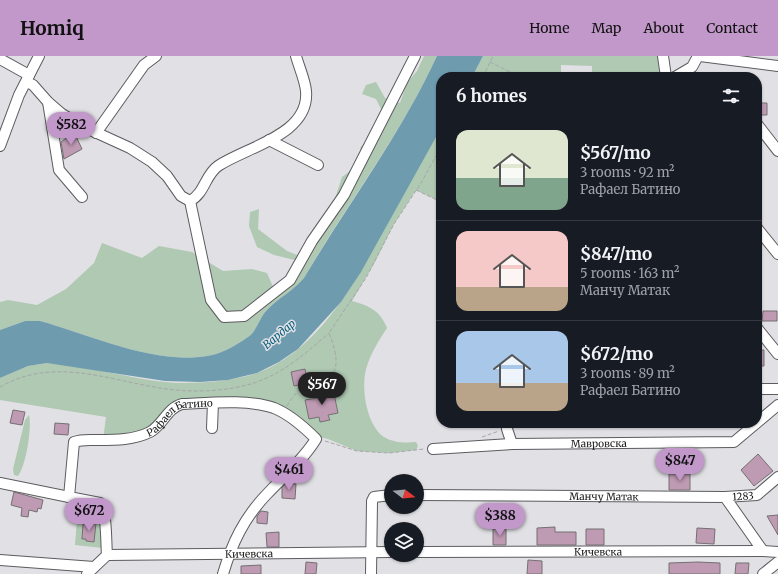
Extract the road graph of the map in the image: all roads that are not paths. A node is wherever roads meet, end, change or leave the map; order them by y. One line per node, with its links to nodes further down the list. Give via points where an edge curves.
1 (39, 56): 11 (street)
2 (156, 56): 14 (street, via 144,65)
3 (296, 56): 15 (street, via 306,90 304,107 290,128)
4 (415, 56): 20 (street, via 344,195 312,241 290,280 244,316 224,317 211,300)
5 (663, 56): 9 (street)
6 (699, 56): 8 (street); 10 (street, via 692,67)
7 (0, 59): 11 (street)
8 (778, 66)
9 (665, 72)
10 (684, 72)
11 (28, 79): 12 (street); 16 (street, via 19,95)
12 (48, 102): 14 (street, via 62,114); 19 (street, via 60,170)
13 (762, 130): 17 (street)
14 (96, 133): 20 (street, via 130,148 152,162 167,176 181,196)
15 (269, 140): 18 (street); 20 (street, via 213,170 202,190)
16 (0, 146)
17 (778, 151)
18 (318, 165)
19 (82, 197)
20 (190, 201)
21 (762, 234): 22 (street)
22 (778, 254)
23 (762, 339): 24 (street)
24 (778, 354)
25 (762, 389): 26 (street)
26 (778, 389)
27 (213, 403): 30 (street); 40 (street, Рафаел Батино, via 175,406 158,426 133,438 74,441); 46 (street, Рафаел Батино, via 265,406 282,412 316,439 303,457 265,495 248,517)
28 (778, 406): 29 (street, Мавровска)
29 (762, 419)
30 (212, 428)
31 (751, 428): 33 (street, Мавровска, via 734,442)
32 (507, 429): 33 (street)
33 (512, 444): 34 (street, Мавровска)
34 (433, 449)
35 (778, 477): 39 (street, 1283, via 757,495)
36 (0, 483): 40 (street)
37 (384, 495): 42 (street, via 377,495 372,501)
38 (424, 495): 39 (street, Манчу Матак)
39 (725, 497): 41 (street)
40 (69, 498): 47 (street, via 94,501 102,506)
41 (764, 551): 44 (street, Кичевска); 45 (street, Кичевска)
42 (372, 552): 43 (street, Кичевска); 46 (street, Кичевска); 52 (street)
43 (384, 552)
44 (424, 552)
45 (778, 552)
46 (228, 554): 47 (street, Кичевска); 51 (street)
47 (106, 556): 50 (street)
48 (0, 560): 50 (street)
49 (778, 562): 53 (street)
50 (90, 571)
51 (223, 574)
52 (371, 574)
53 (763, 574)

